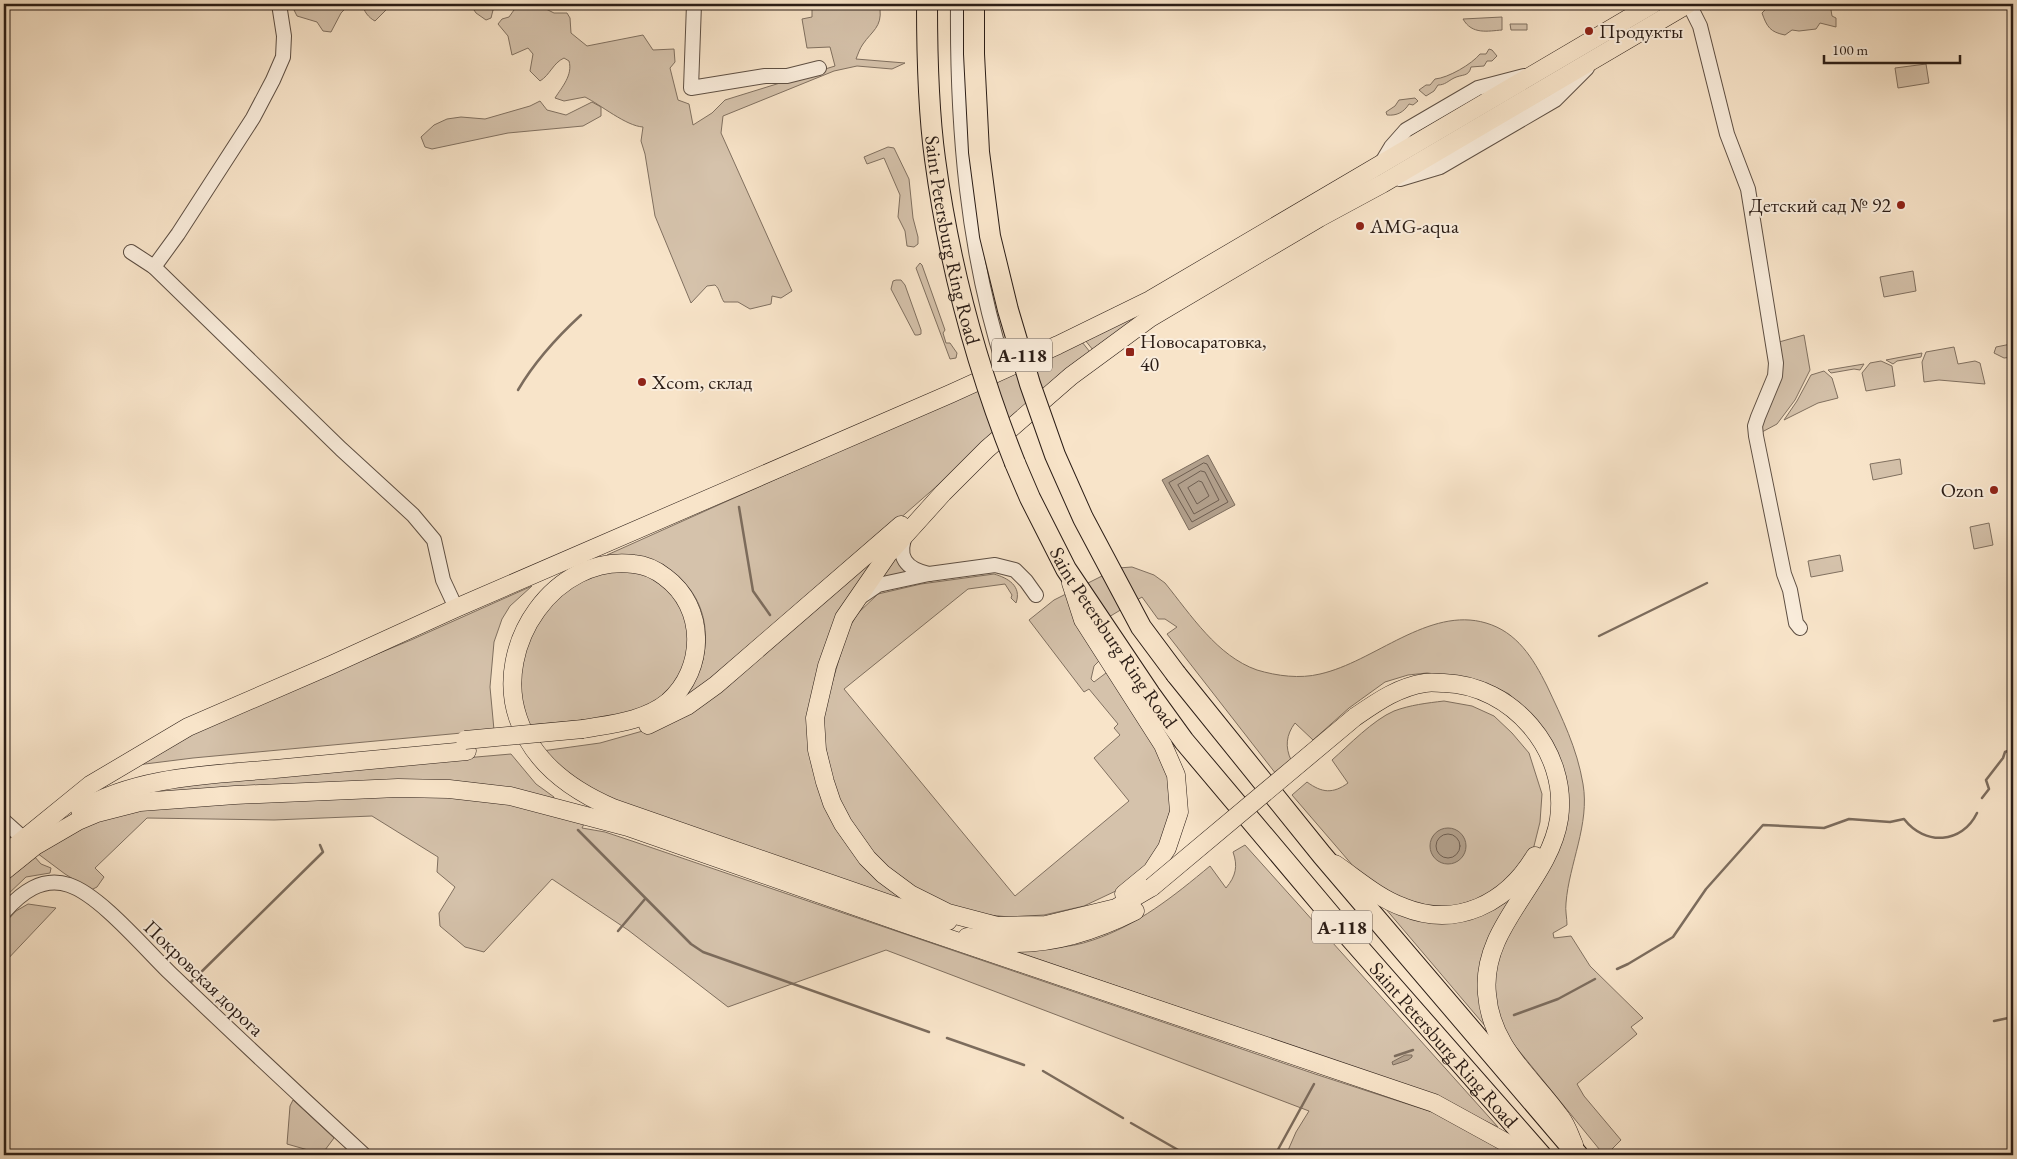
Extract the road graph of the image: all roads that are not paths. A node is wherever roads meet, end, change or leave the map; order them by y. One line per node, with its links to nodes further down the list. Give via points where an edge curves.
1 (279, 4): 10 (street, via 284,36 283,57 273,80 253,118)
2 (694, 4): 8 (street, via 691,88 765,76 787,76)
3 (927, 4): 15 (highway, Saint Petersburg Ring Road / А-118, bridge, via 928,82 934,158 972,342 993,407 1030,498)
4 (958, 4): 11 (street, via 961,135 969,206 980,274)
5 (974, 4): 29 (highway, Saint Petersburg Ring Road / А-118, bridge, via 979,152 990,236 1008,310 1055,455 1083,518 1141,627)
6 (1653, 4): 11 (main road, via 1150,300)
7 (1689, 4): 12 (main road, via 1136,328 1071,376 987,449); 20 (street, via 1700,26 1727,134 1748,189 1776,370 1758,417 1756,436 1784,574)
8 (820, 68)
9 (131, 252): 10 (street)
10 (154, 267): 19 (street, via 413,515 434,540 443,580)
11 (1005, 369): 14 (main road)
12 (943, 493): 13 (main road); 22 (main road, via 916,512 700,698 642,728 618,734)
13 (906, 534): 16 (street, via 901,549 907,564); 18 (main road)
14 (611, 542): 19 (main road); 26 (main road, via 566,568 527,609 512,638 504,690 516,741 545,778 576,803)
15 (1066, 569): 33 (main road, via 1083,620 1171,760 1179,790 1179,812 1168,848 1152,871 1121,897); 38 (highway, Saint Petersburg Ring Road / А-118, via 1184,741 1339,925)
16 (929, 574): 17 (street, via 994,565 1006,567 1021,575); 18 (street, via 878,585)
17 (1036, 595)
18 (856, 601): 35 (main road, via 844,618 835,640 815,718 820,762 832,803 860,849 892,881 948,913)
19 (456, 608): 24 (main road, via 188,727)
20 (1800, 628)
21 (1357, 721): 29 (main road, via 1404,700 1428,695 1452,694 1494,709 1524,733 1541,763 1550,794 1544,834 1528,868 1497,899 1465,912 1443,915 1402,907); 31 (main road, bridge); 39 (main road, via 1380,700 1399,689 1426,682 1450,683 1474,687 1509,706 1538,734 1548,751 1559,792 1555,835 1548,856 1496,941 1486,974 1487,994 1494,1029 1503,1045 1562,1119)
22 (583, 734): 23 (main road, bridge); 35 (main road, via 658,709 680,689 692,667 697,635 690,607 670,581 647,567 616,563 586,570 552,591 530,620 515,659 515,709 527,738 545,764 574,788 614,808 924,916 966,925)
23 (466, 745): 24 (main road, via 180,766 113,781); 27 (main road, via 143,785 112,794 81,809 45,835)
24 (76, 795): 27 (main road)
25 (4, 821): 27 (street)
26 (628, 827): 27 (main road, via 541,803 492,794 440,788 368,788 140,802 97,813); 34 (main road)
27 (29, 842): 28 (main road); 30 (main road)
28 (4, 855)
29 (1322, 855): 39 (highway, Saint Petersburg Ring Road / А-118)
30 (4, 871)
31 (1156, 891): 33 (main road, via 1116,908); 34 (main road, via 1135,911 1100,928 1053,941 1013,943 961,936 927,925)
32 (4, 912): 36 (street, Покровская дорога, via 26,891 54,882 69,885 96,901)
33 (1087, 914): 35 (main road, via 1046,925)
34 (906, 924): 37 (main road, via 1434,1102 1505,1142)
35 (1001, 927)
36 (364, 1155)
37 (1521, 1155)
38 (1542, 1155)
39 (1578, 1155)

